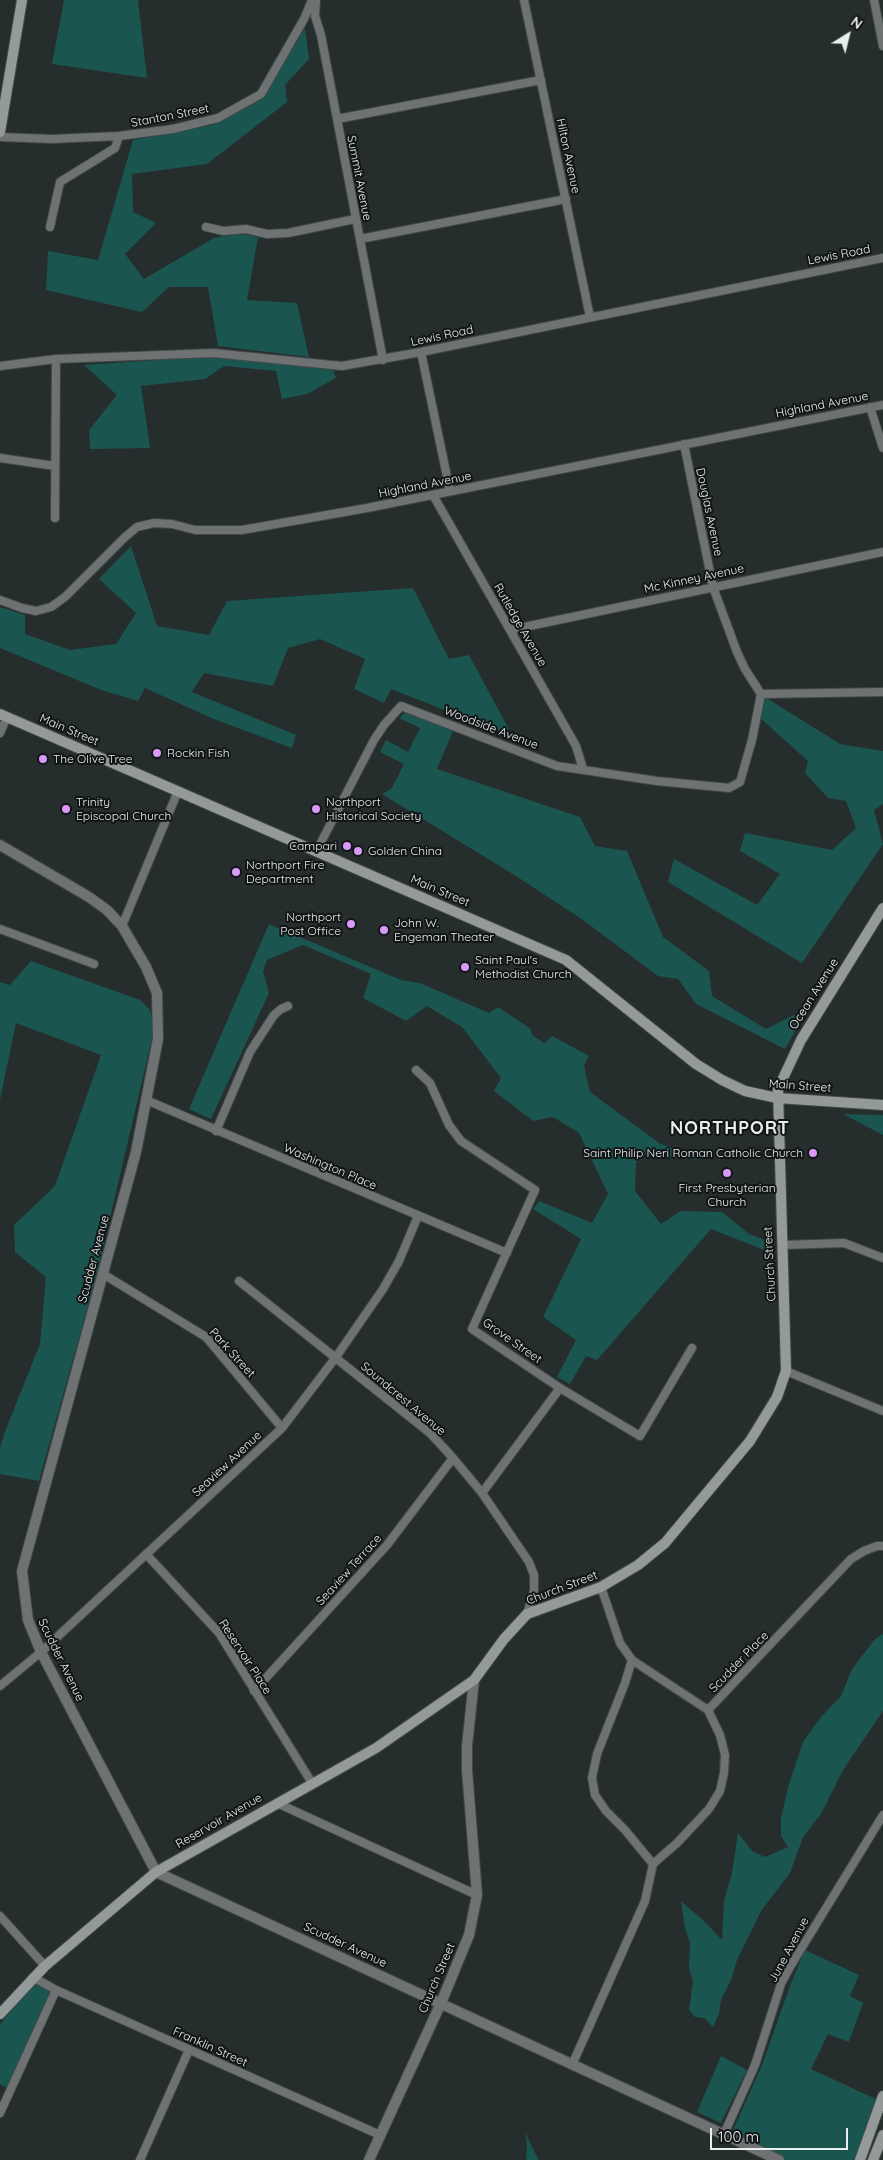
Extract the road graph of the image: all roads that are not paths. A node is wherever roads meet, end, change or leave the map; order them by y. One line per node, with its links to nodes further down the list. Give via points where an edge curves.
1 (22, 0): 9 (main road)
2 (312, 0): 10 (street, Stanton Street, via 261,94 218,118 172,129)
3 (316, 0): 8 (street, Summit Avenue, via 315,16)
4 (524, 0): 7 (street, Hilton Avenue)
5 (874, 0): 6 (street)
6 (883, 46)
7 (541, 80): 8 (street); 12 (street, Hilton Avenue)
8 (337, 119): 13 (street, Summit Avenue)
9 (0, 132)
10 (119, 136): 11 (street, Stanton Street); 14 (street, via 115,148 60,182)
11 (0, 137)
12 (566, 199): 16 (street); 18 (street, Hilton Avenue)
13 (355, 218): 15 (street, via 267,234 246,229 223,231); 16 (street, Summit Avenue)
14 (50, 226)
15 (206, 227)
16 (360, 239): 21 (street, Summit Avenue)
17 (883, 258): 18 (street, Lewis Road)
18 (590, 317): 19 (street, Lewis Road)
19 (421, 352): 21 (street, Lewis Road); 29 (street)
20 (56, 359): 21 (street, Lewis Road, via 213,352 342,366); 22 (street, Lewis Road); 28 (street)
21 (383, 360)
22 (0, 366)
23 (883, 405): 24 (street, Highland Avenue)
24 (870, 408): 25 (street, Highland Avenue); 26 (street)
25 (684, 444): 29 (street, Highland Avenue); 33 (street, Douglas Avenue)
26 (883, 448)
27 (0, 458): 28 (street)
28 (55, 466): 31 (street)
29 (450, 491): 30 (street, Highland Avenue)
30 (433, 495): 34 (street, Highland Avenue, via 242,530 195,530 154,523 137,527 51,607 36,611); 35 (street, Rutledge Avenue)
31 (55, 518)
32 (883, 552): 33 (street, Mc Kinney Avenue)
33 (713, 587): 35 (street, Mc Kinney Avenue); 37 (street, Douglas Avenue, via 737,652)
34 (0, 600)
35 (510, 630): 40 (street, Rutledge Avenue, via 576,746)
36 (883, 692): 37 (street)
37 (761, 694): 40 (street, Woodside Avenue, via 740,782 729,788)
38 (3, 716): 39 (street); 41 (main road, Main Street)
39 (0, 733)
40 (583, 769): 43 (street, Woodside Avenue, via 557,766 401,706 374,740)
41 (178, 791): 43 (main road, Main Street); 45 (street)
42 (0, 845): 45 (street, Scudder Avenue, via 99,904)
43 (316, 852): 50 (main road, Main Street, via 566,960 696,1064 746,1091)
44 (883, 908): 50 (main road, Ocean Avenue, via 795,1051 778,1088)
45 (122, 926): 51 (street, Scudder Avenue, via 146,966 157,993 158,1039)
46 (0, 929): 47 (street)
47 (94, 964)
48 (288, 1006): 53 (street, via 274,1015 250,1052)
49 (416, 1070): 56 (street, Grove Street, via 430,1083 449,1126 461,1141 535,1190)
50 (777, 1098): 52 (main road, Main Street); 55 (main road, Church Street)
51 (146, 1100): 53 (street, Washington Place); 58 (street, Scudder Avenue)
52 (883, 1105)
53 (216, 1131): 54 (street, Washington Place)
54 (418, 1216): 56 (street, Washington Place); 61 (street, Seaview Avenue, via 392,1276)
55 (782, 1245): 57 (street, via 844,1242); 62 (main road, Church Street)
56 (507, 1253): 63 (street, Grove Street, via 472,1329)
57 (883, 1258)
58 (104, 1274): 65 (street, Park Street, via 206,1337); 72 (street, Scudder Avenue, via 22,1571 28,1620)
59 (239, 1281): 61 (street, Soundcrest Avenue)
60 (692, 1348): 63 (street, Grove Street, via 640,1436)
61 (336, 1357): 65 (street, Seaview Avenue); 66 (street, Soundcrest Avenue, via 430,1433)
62 (786, 1371): 64 (street); 70 (main road, Church Street, via 777,1397 750,1441 665,1542 638,1565)
63 (560, 1388): 67 (street)
64 (883, 1411)
65 (282, 1428): 69 (street, Seaview Avenue)
66 (453, 1458): 67 (street, Soundcrest Avenue); 76 (street, Seaview Terrace, via 387,1545)
67 (482, 1493): 71 (street, Soundcrest Avenue, via 534,1575 534,1591)
68 (883, 1546): 77 (street, Scudder Place, via 864,1550 851,1559)
69 (146, 1554): 72 (street, Seaview Avenue); 76 (street, Reservoir Place, via 219,1633)
70 (601, 1587): 71 (main road, Church Street); 73 (street, via 620,1643)
71 (527, 1614): 74 (main road, Church Street)
72 (41, 1652): 75 (street, Seaview Avenue); 82 (street, Scudder Avenue)
73 (632, 1660): 77 (street); 81 (street, via 596,1754 592,1778 595,1795 606,1811)
74 (474, 1680): 78 (main road, Reservoir Avenue, via 376,1748); 83 (street, Church Street, via 467,1770)
75 (0, 1686)
76 (254, 1691): 78 (street, Reservoir Place)
77 (708, 1710): 81 (street, Scudder Place, via 725,1754 720,1791 709,1809)
78 (312, 1783): 79 (main road, Reservoir Avenue)
79 (276, 1803): 82 (main road, Reservoir Avenue); 83 (street)
80 (883, 1815): 94 (street, June Avenue, via 781,1984 756,2065)
81 (653, 1864): 91 (street, via 645,1901)
82 (156, 1872): 85 (main road, Reservoir Avenue); 88 (street, Scudder Avenue)
83 (477, 1895): 88 (street, Church Street, via 469,1935)
84 (0, 1916): 85 (street)
85 (45, 1966): 86 (main road, Reservoir Avenue)
86 (33, 1978): 87 (street, Franklin Street); 89 (main road, Reservoir Avenue)
87 (56, 1990): 90 (street, Franklin Street); 93 (street)
88 (441, 2003): 91 (street, Scudder Avenue); 95 (street, Church Street)
89 (0, 2014)
90 (190, 2050): 95 (street, Franklin Street); 97 (street)
91 (572, 2065): 94 (street, Scudder Avenue)
92 (883, 2096): 100 (main road)
93 (0, 2113)
94 (724, 2134): 99 (street, Scudder Avenue)
95 (380, 2135): 98 (street, Church Street)
96 (883, 2135): 101 (main road)
97 (140, 2160)
98 (369, 2160)
99 (779, 2160)
100 (860, 2160)
101 (873, 2160)

